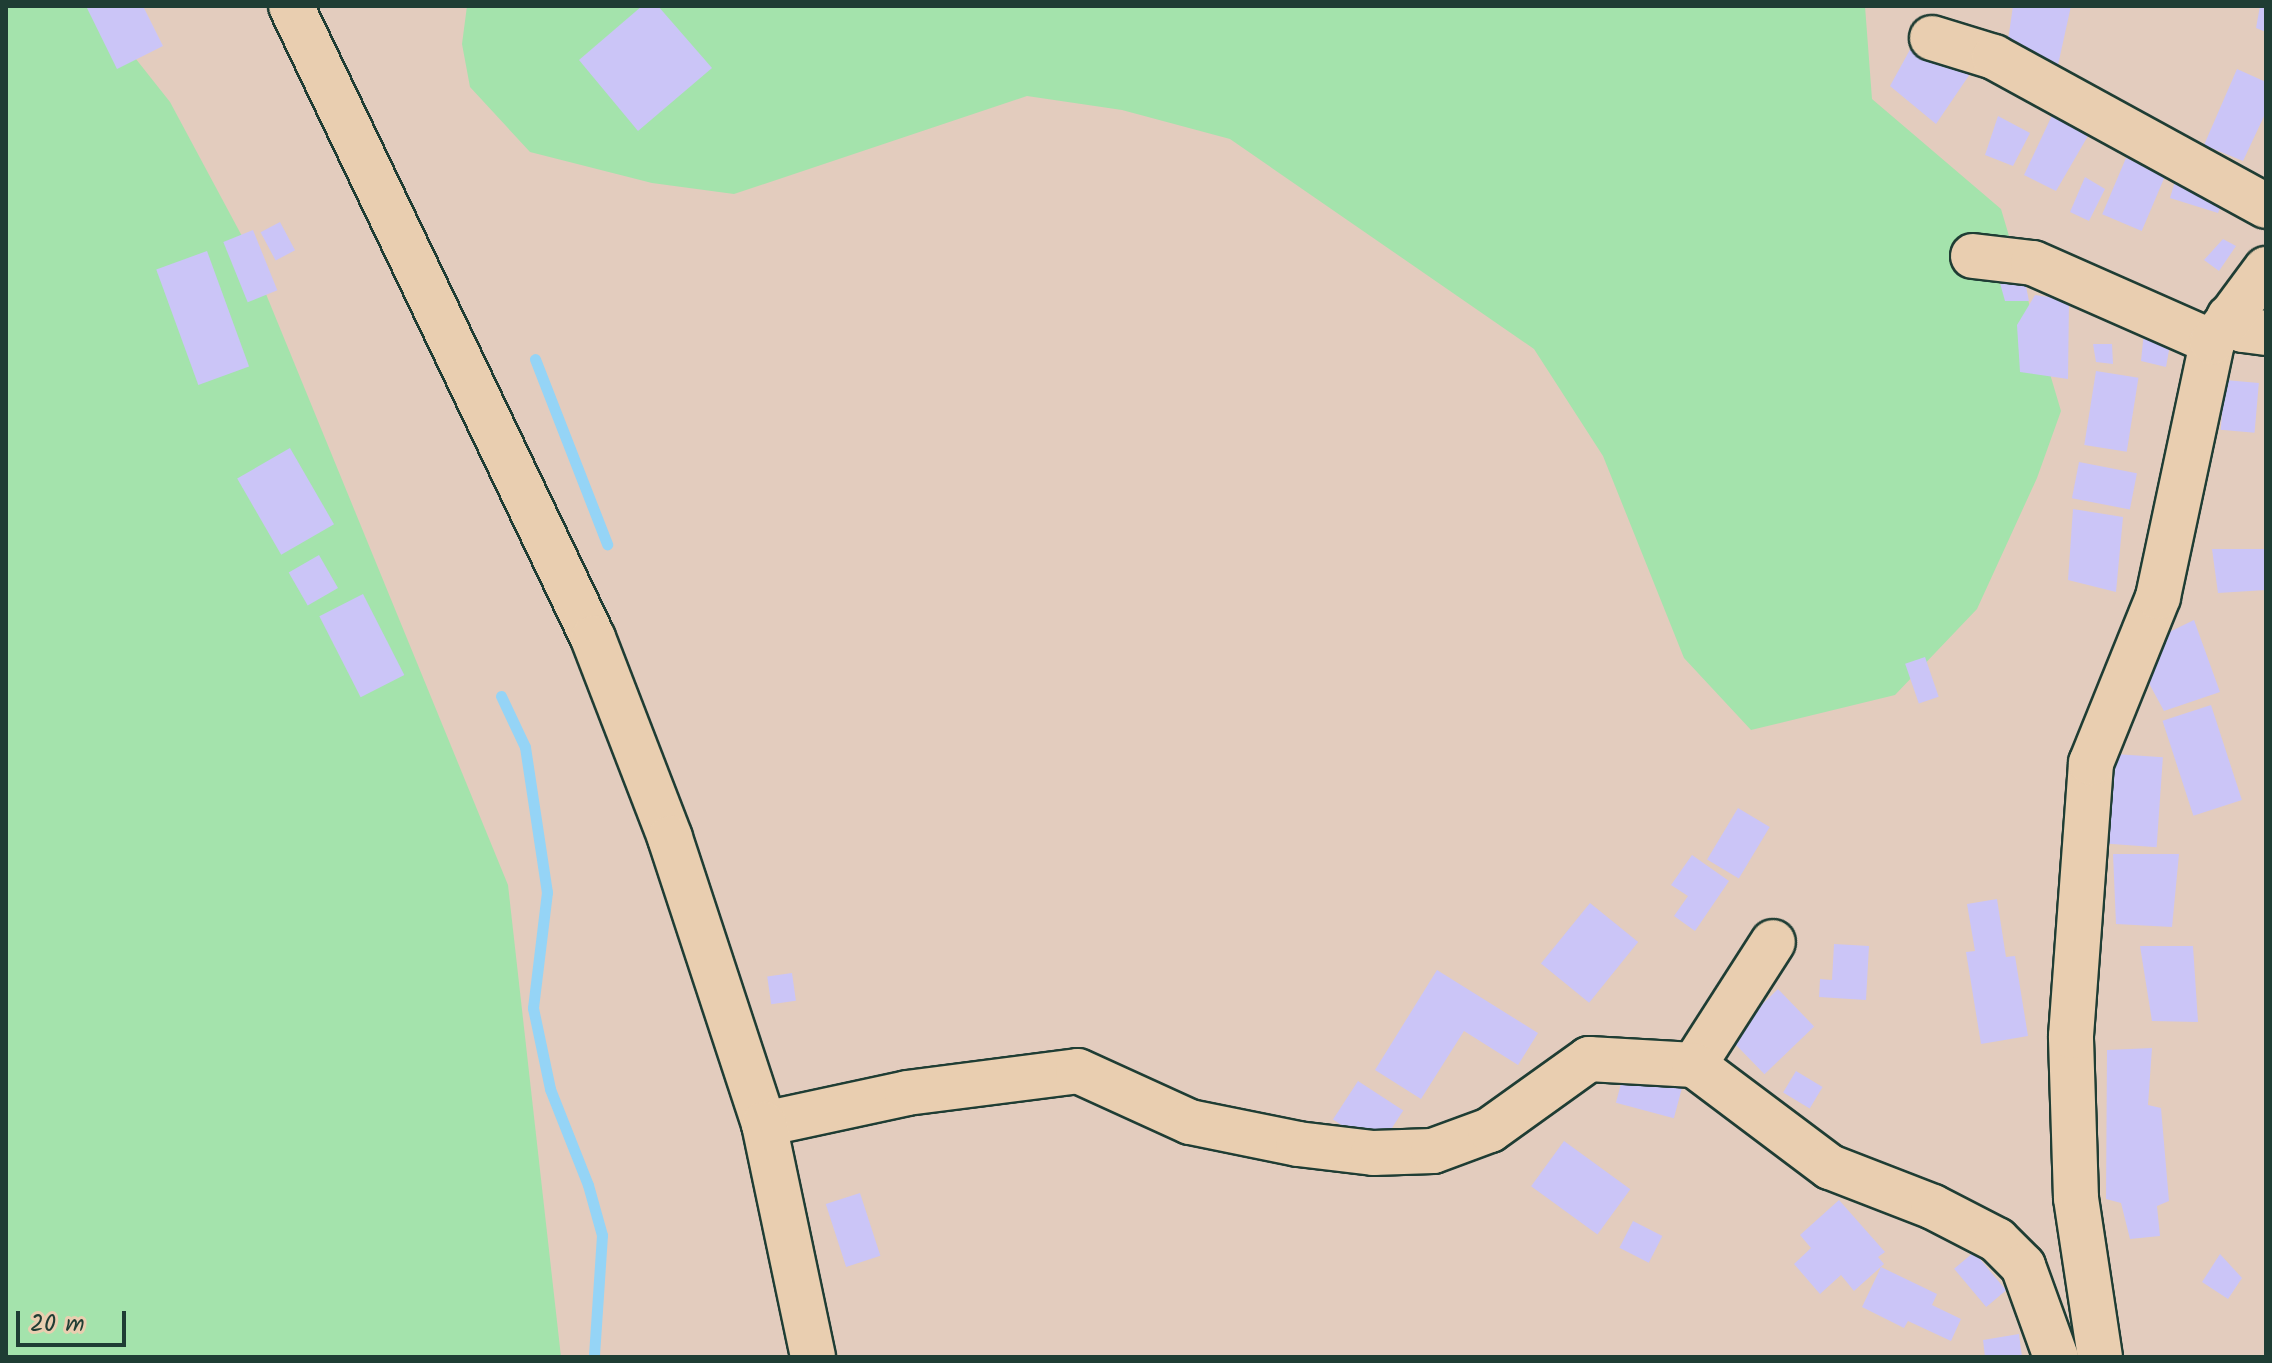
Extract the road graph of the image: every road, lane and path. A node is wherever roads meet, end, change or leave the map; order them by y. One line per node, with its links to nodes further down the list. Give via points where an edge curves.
1 (291, 6): 9 (street, via 593,638 670,838)
2 (1932, 38): 3 (street, via 1994,57)
3 (2266, 206)
4 (1973, 256): 6 (street, via 2033,263)
5 (2266, 269): 6 (street)
6 (2236, 331): 12 (street, via 2158,597 2091,763 2071,1036 2076,1198)
7 (1773, 942): 8 (street)
8 (1694, 1065): 9 (street, via 1589,1059 1490,1130 1433,1151 1373,1153 1190,1122 1078,1071 907,1093); 11 (street, via 1830,1167 1933,1207 1997,1240 2023,1266)
9 (764, 1124): 10 (street)
10 (813, 1357)
11 (2056, 1357)
12 (2100, 1357)

